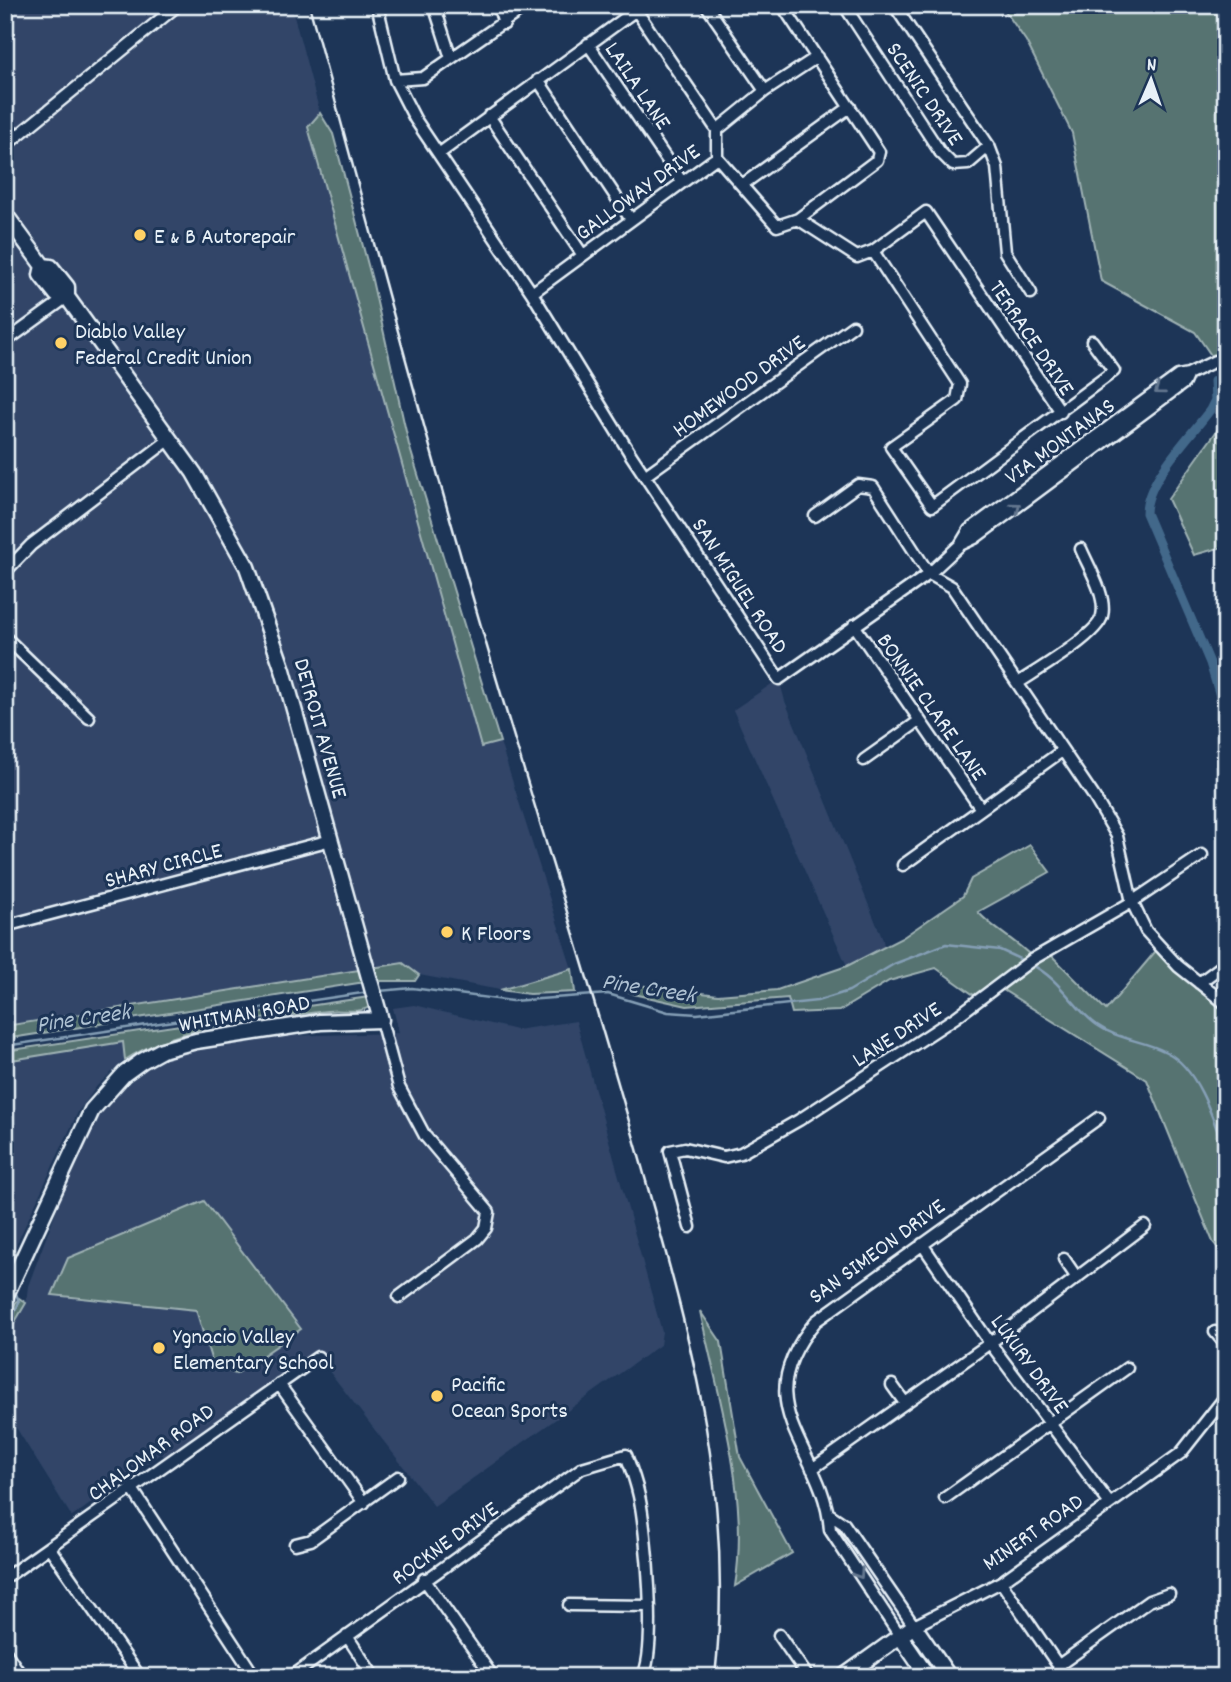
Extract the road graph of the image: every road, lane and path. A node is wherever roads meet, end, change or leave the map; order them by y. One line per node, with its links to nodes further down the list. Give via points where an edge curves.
1 (178, 5): 21 (street)
2 (433, 5): 14 (street)
3 (498, 5): 11 (street)
4 (528, 5): 11 (street)
5 (706, 5): 17 (street)
6 (782, 5): 13 (street)
7 (844, 5): 22 (street, SCENIC DRIVE, via 953,165 968,164)
8 (894, 5): 22 (street, SCENIC DRIVE)
9 (379, 6): 15 (street, SAN MIGUEL ROAD)
10 (640, 8): 12 (street); 20 (street)
11 (504, 24): 14 (street)
12 (587, 44): 16 (street); 25 (street, LAILA LANE)
13 (817, 57): 17 (street); 18 (street)
14 (451, 58): 15 (street, via 423,78)
15 (395, 80): 23 (street, SAN MIGUEL ROAD)
16 (538, 80): 19 (street); 28 (street)
17 (765, 91): 20 (street)
18 (850, 107): 26 (street); 29 (street, via 878,152 877,160)
19 (489, 116): 23 (street); 31 (street)
20 (717, 130): 24 (street)
21 (5, 146)
22 (989, 146): 33 (street, via 997,167 1005,252)
23 (440, 153): 32 (street, SAN MIGUEL ROAD)
24 (717, 157): 25 (street, GALLOWAY DRIVE); 26 (street, GALLOWAY DRIVE)
25 (682, 182): 28 (street, GALLOWAY DRIVE)
26 (742, 184): 29 (street, GALLOWAY DRIVE, via 777,226)
27 (5, 214): 34 (street, DETROIT AVENUE, via 43,266 41,275 57,295)
28 (630, 218): 31 (street, GALLOWAY DRIVE)
29 (799, 219): 30 (street, via 858,257)
30 (873, 251): 39 (street, TERRACE DRIVE, via 926,212); 39 (street, TERRACE DRIVE, via 960,384 957,400 891,447 932,506)
31 (582, 254): 32 (street, GALLOWAY DRIVE)
32 (531, 293): 41 (street, SAN MIGUEL ROAD)
33 (1031, 293)
34 (66, 297): 37 (street); 40 (street, DETROIT AVENUE)
35 (853, 326): 41 (street, HOMEWOOD DRIVE)
36 (1092, 341): 39 (street, via 1114,371)
37 (5, 342)
38 (1220, 360): 45 (street, VIA MONTANAS, via 1188,374 1184,383 960,545)
39 (1061, 412)
40 (170, 439): 44 (street, via 31,545); 54 (street, DETROIT AVENUE, via 247,567 283,670)
41 (646, 475): 46 (street, SAN MIGUEL ROAD, via 779,679)
42 (815, 516): 45 (street, via 858,485 873,487)
43 (1081, 549): 48 (street, via 1102,600 1102,617 1094,630)
44 (5, 572)
45 (929, 574): 46 (street, SAN MIGUEL ROAD); 48 (street, via 952,587)
46 (853, 625): 50 (street, BONNIE CLARE LANE)
47 (5, 637): 49 (street)
48 (1018, 683): 51 (street)
49 (89, 719)
50 (919, 721): 52 (street); 53 (street, BONNIE CLARE LANE)
51 (1062, 751): 53 (street); 57 (street, via 1117,836)
52 (864, 760)
53 (981, 809): 56 (street)
54 (331, 839): 58 (street, SHARY CIRCLE); 62 (street, DETROIT AVENUE)
55 (1202, 855): 57 (street, LANE DRIVE)
56 (904, 864)
57 (1132, 902): 60 (street, via 1146,931); 65 (street, LANE DRIVE, via 1034,959 956,1017 741,1153 724,1157 685,1147 670,1151)
58 (5, 926)
59 (1226, 964): 60 (street)
60 (1199, 983): 61 (street)
61 (1226, 1004)
62 (381, 1020): 69 (street, WHITMAN ROAD, via 320,1022 196,1041 142,1061 92,1110); 70 (street, DETROIT AVENUE, via 399,1087 422,1130 489,1212 486,1228 477,1239)
63 (1099, 1118): 66 (street, SAN SIMEON DRIVE)
64 (1145, 1226): 68 (street)
65 (690, 1227)
66 (922, 1244): 72 (street, LUXURY DRIVE); 81 (street, SAN SIMEON DRIVE, via 816,1321 792,1358 786,1411)
67 (1064, 1259): 68 (street)
68 (1077, 1278): 72 (street)
69 (7, 1293)
70 (399, 1297)
71 (1215, 1332): 73 (street)
72 (990, 1343): 79 (street); 80 (street, LUXURY DRIVE)
73 (1226, 1345)
74 (318, 1357): 76 (street, CHALOMAR ROAD)
75 (1127, 1368): 80 (street)
76 (279, 1384): 83 (street, CHALOMAR ROAD); 85 (street)
77 (892, 1385): 79 (street)
78 (1226, 1396): 86 (street, MINERT ROAD, via 1181,1453)
79 (905, 1404): 81 (street)
80 (1049, 1422): 84 (street); 86 (street, LUXURY DRIVE)
81 (812, 1469): 87 (street, SAN SIMEON DRIVE)
82 (398, 1477): 85 (street)
83 (131, 1487): 89 (street, CHALOMAR ROAD); 104 (street)
84 (945, 1498)
85 (363, 1503): 88 (street, via 311,1540)
86 (1110, 1504): 92 (street, MINERT ROAD)
87 (829, 1514): 96 (street, SAN SIMEON DRIVE, via 844,1524); 99 (street, SAN SIMEON DRIVE, one-way to 99, via 830,1530)
88 (295, 1544)
89 (49, 1547): 90 (street, CHALOMAR ROAD); 103 (street)
90 (5, 1578)
91 (424, 1579): 95 (street, ROCKNE DRIVE, via 582,1468 626,1455 640,1497); 98 (street, ROCKNE DRIVE); 107 (street)
92 (1001, 1582): 96 (street, MINERT ROAD); 101 (street)
93 (1169, 1594): 101 (street, via 1149,1601)
94 (569, 1605): 95 (street)
95 (650, 1606): 108 (street, via 651,1643)
96 (914, 1626): 99 (street, MINERT ROAD); 112 (street, SAN SIMEON DRIVE)
97 (779, 1635): 109 (street)
98 (347, 1636): 105 (street, ROCKNE DRIVE); 106 (street)
99 (900, 1636): 110 (street, MINERT ROAD); 111 (street, SAN SIMEON DRIVE)
100 (5, 1651): 102 (street)
101 (1059, 1665): 113 (street)
102 (22, 1677)
103 (140, 1677)
104 (256, 1677)
105 (291, 1677)
106 (374, 1677)
107 (493, 1677)
108 (642, 1677)
109 (808, 1677)
110 (843, 1677)
111 (928, 1677)
112 (949, 1677)
113 (1066, 1677)

